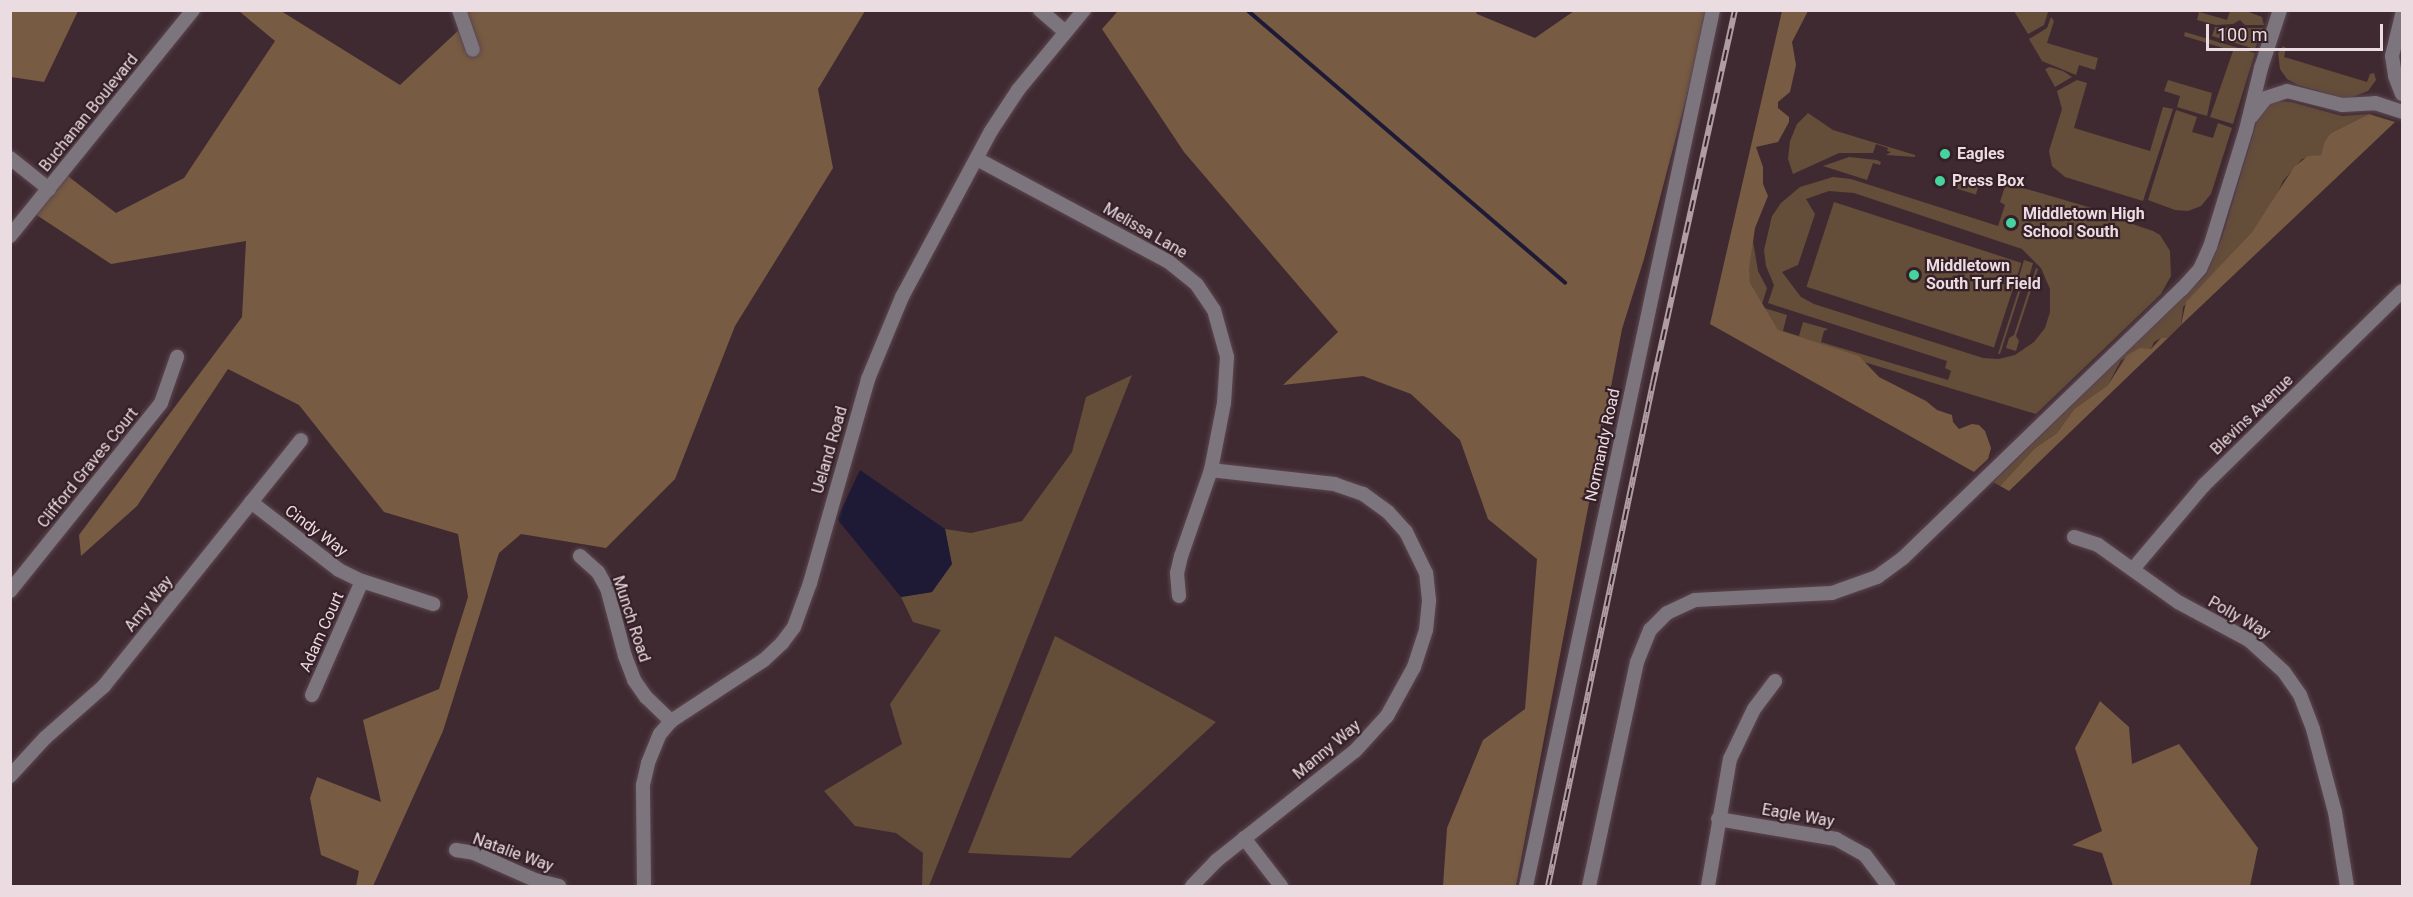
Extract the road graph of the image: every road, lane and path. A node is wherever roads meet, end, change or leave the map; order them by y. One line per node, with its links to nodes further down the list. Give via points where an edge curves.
1 (193, 10): 15 (street, Buchanan Boulevard)
2 (459, 10): 9 (street)
3 (1041, 10): 8 (street)
4 (1084, 10): 8 (street, Ueland Road)
5 (1713, 10): 40 (street, Normandy Road)
6 (2280, 10): 12 (street, via 2253,94)
7 (2403, 15): 10 (street, via 2392,62)
8 (1065, 32): 14 (street, Ueland Road, via 1018,90)
9 (474, 50)
10 (2403, 94)
11 (2403, 112): 12 (street, via 2375,103 2342,105 2304,93 2281,92 2262,102)
12 (2246, 130): 41 (street, via 2210,247 2197,272 1903,558 1877,577 1845,590 1695,600 1676,608 1654,625 1637,662)
13 (10, 158): 15 (street)
14 (977, 159): 20 (street, Melissa Lane, via 1169,262 1204,294 1220,325 1227,357 1224,403); 31 (street, Ueland Road, via 878,349 794,627 764,660)
15 (49, 189): 16 (street, Buchanan Boulevard)
16 (10, 236)
17 (2403, 291): 24 (street, Blevins Avenue, via 2204,485)
18 (177, 357): 26 (street, Clifford Graves Court, via 161,403)
19 (301, 440): 21 (street, Amy Way)
20 (1211, 470): 27 (street, Melissa Lane, via 1180,556); 34 (street, Manny Way, via 1334,484 1363,494 1388,512 1406,532 1421,559 1429,587 1423,642 1408,682 1387,716 1355,751)
21 (251, 502): 25 (street, Cindy Way, via 329,564); 32 (street, Amy Way, via 104,687 45,738)
22 (2074, 537): 24 (street, Polly Way, via 2098,545)
23 (580, 556): 31 (street, Munch Road, via 598,572 607,588 634,680)
24 (2133, 569): 44 (street, Polly Way, via 2178,602 2259,646 2291,681 2307,711 2328,779)
25 (362, 581): 28 (street, Cindy Way); 30 (street, Adam Court)
26 (10, 591)
27 (1179, 596)
28 (433, 603)
29 (1775, 681): 33 (street, via 1736,743 1725,775)
30 (312, 695)
31 (671, 721): 37 (street, Ueland Road, via 653,749 643,785)
32 (10, 776)
33 (1718, 819): 42 (street); 43 (street, Eagle Way, via 1836,839 1865,855)
34 (1244, 838): 38 (street, Manny Way); 39 (street)
35 (456, 850): 36 (street, Natalie Way, via 474,853 535,880)
36 (559, 886)
37 (644, 886)
38 (1192, 886)
39 (1281, 886)
40 (1526, 886)
41 (1590, 886)
42 (1708, 886)
43 (1888, 886)
44 (2347, 886)

